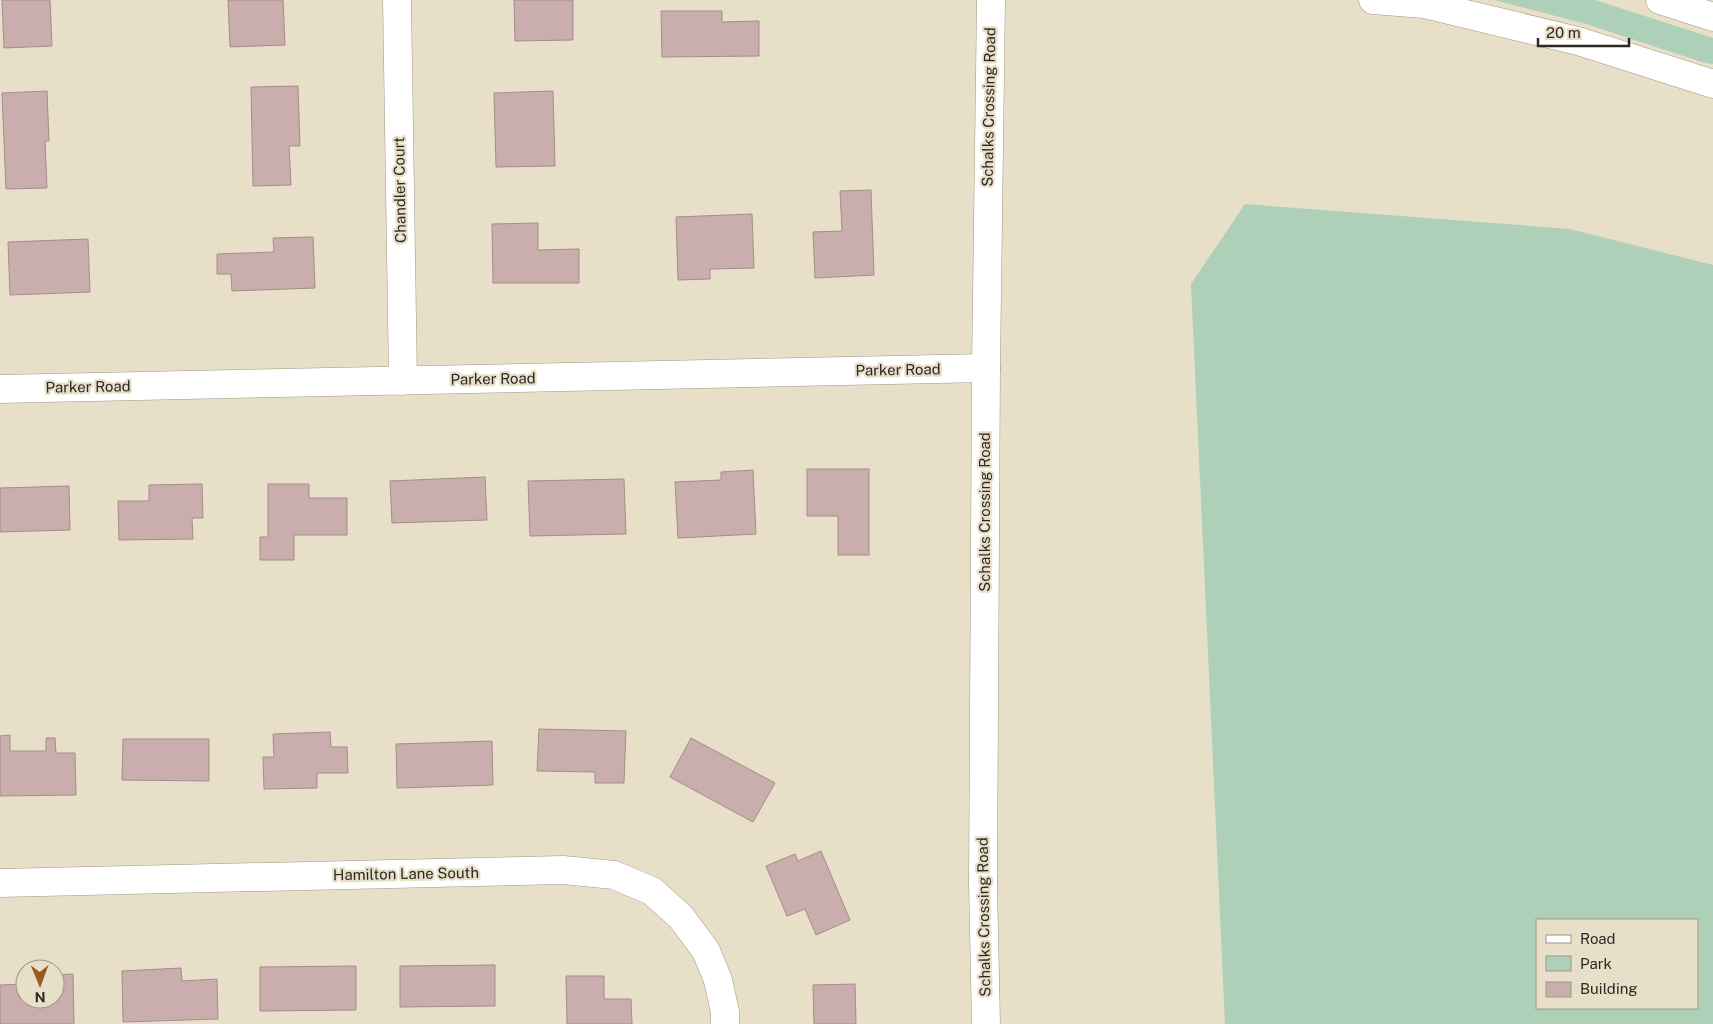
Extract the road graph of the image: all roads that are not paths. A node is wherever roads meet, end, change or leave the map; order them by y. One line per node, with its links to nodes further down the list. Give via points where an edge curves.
1 (397, 0): 8 (street, Chandler Court)
2 (991, 0): 7 (street, Schalks Crossing Road)
3 (1373, 0): 6 (street, via 1424,4 1521,27)
4 (1660, 0): 5 (street)
5 (1713, 16)
6 (1713, 84)
7 (986, 368): 8 (street, Parker Road); 12 (street, Schalks Crossing Road, via 983,875)
8 (403, 381): 9 (street, Parker Road)
9 (0, 389)
10 (0, 883): 11 (street, Hamilton Lane South, via 554,870 614,875 652,891 681,917 706,951 720,988)
11 (725, 1024)
12 (986, 1024)

